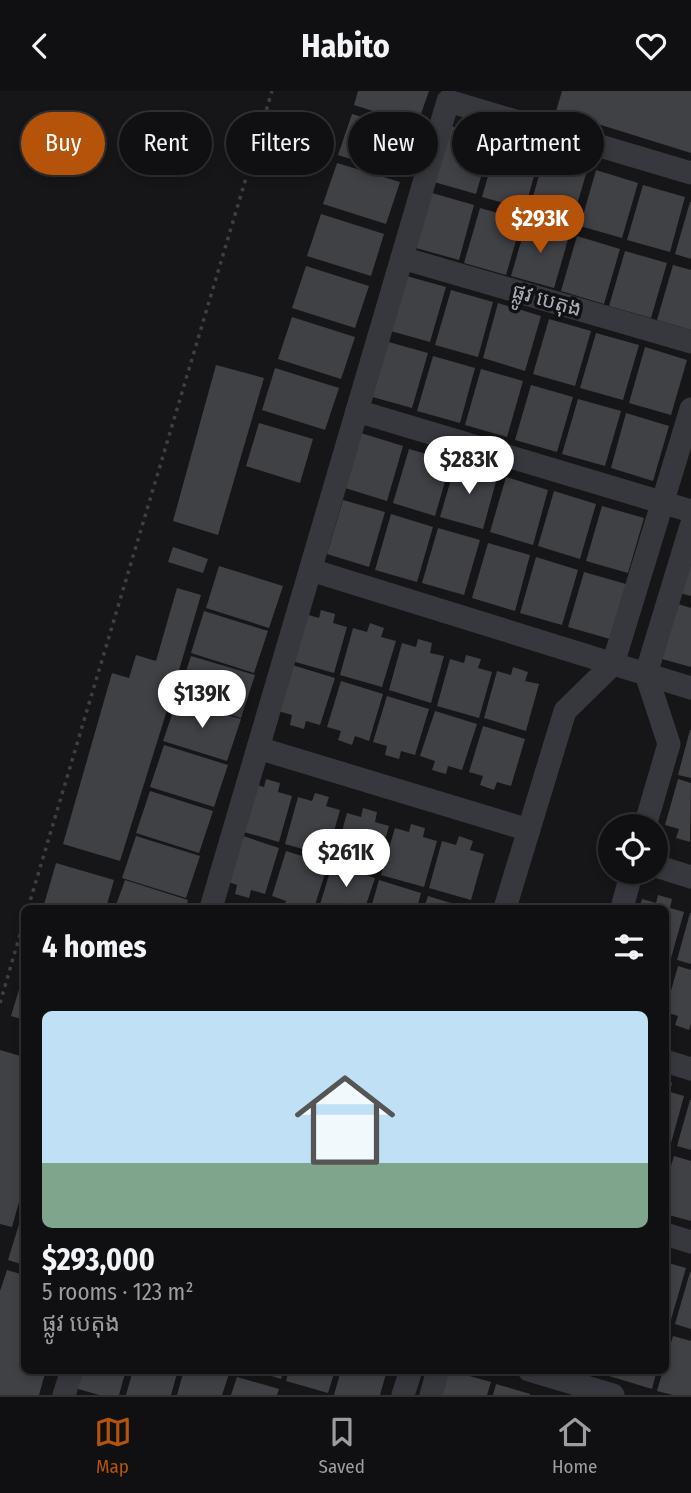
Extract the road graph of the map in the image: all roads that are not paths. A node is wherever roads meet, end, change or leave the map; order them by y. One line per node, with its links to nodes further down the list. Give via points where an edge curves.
1 (691, 173): 2 (street, via 448,101)
2 (402, 258): 3 (street, ផ្លូវ បេតុង); 5 (street)
3 (691, 342)
4 (691, 409): 6 (street)
5 (357, 411): 6 (street); 9 (street)
6 (663, 503): 7 (street); 10 (street)
7 (691, 511)
8 (691, 526): 11 (street)
9 (311, 570): 10 (street); 13 (street)
10 (613, 664): 11 (street); 15 (street, via 565,711)
11 (646, 674): 12 (street); 14 (street, via 668,744)
12 (691, 688)
13 (258, 748): 15 (street); 19 (street)
14 (648, 814)
15 (529, 830): 20 (street)
16 (668, 870): 17 (street)
17 (691, 877)
18 (628, 884): 21 (street)
19 (212, 905)
20 (506, 905)
21 (623, 905)
22 (669, 1062): 23 (street)
23 (691, 1069)
24 (669, 1235): 25 (street)
25 (691, 1241)
26 (71, 1374): 30 (street)
27 (410, 1374): 31 (street)
28 (437, 1374): 32 (street)
29 (542, 1374): 33 (street)
30 (64, 1395)
31 (403, 1395)
32 (430, 1395)
33 (613, 1395)

